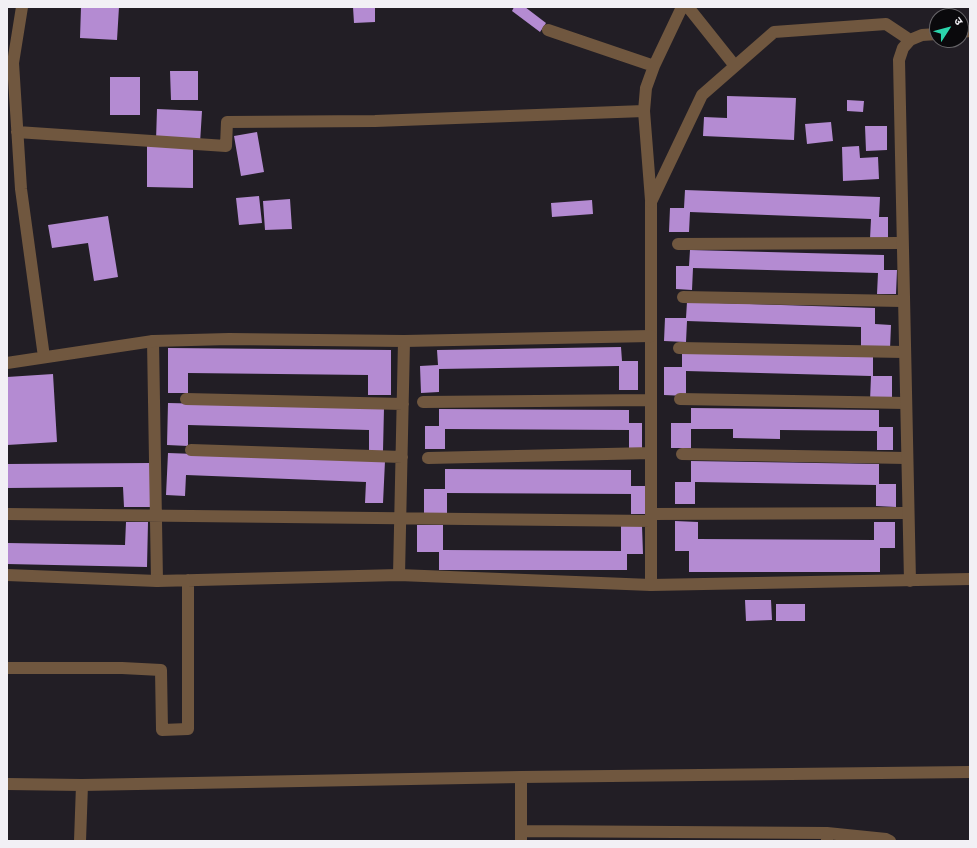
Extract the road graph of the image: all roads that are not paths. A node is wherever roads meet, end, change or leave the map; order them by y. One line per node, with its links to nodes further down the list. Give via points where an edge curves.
1 (22, 7): 10 (street, via 13,63)
2 (682, 7): 7 (street)
3 (688, 7): 8 (street)
4 (548, 30): 7 (street)
5 (929, 35): 6 (street)
6 (910, 40): 8 (street, via 886,24 774,32); 12 (street, via 898,60)
7 (654, 66): 9 (street, via 646,88)
8 (735, 66): 11 (street, via 702,95)
9 (644, 111): 10 (street, via 375,121 227,122 226,146); 11 (street)
10 (17, 132): 21 (street, via 21,189)
11 (651, 202): 16 (street)
12 (901, 243): 13 (street); 15 (street)
13 (678, 244)
14 (683, 297): 15 (street)
15 (902, 301): 20 (street)
16 (651, 336): 18 (street); 25 (street)
17 (153, 341): 18 (street, via 229,339); 21 (street); 37 (street)
18 (404, 342): 28 (street)
19 (679, 348): 20 (street)
20 (904, 352): 27 (street)
21 (44, 357): 22 (street)
22 (7, 363)
23 (186, 399): 28 (street)
24 (680, 399): 27 (street)
25 (651, 400): 26 (street); 30 (street)
26 (423, 402)
27 (905, 403): 34 (street)
28 (403, 404): 32 (street)
29 (191, 450): 32 (street)
30 (651, 453): 33 (street); 38 (street)
31 (682, 454): 34 (street)
32 (402, 457): 39 (street)
33 (428, 458)
34 (906, 458): 35 (street)
35 (908, 513): 38 (street); 45 (street)
36 (7, 514): 37 (street)
37 (156, 516): 39 (street); 44 (street)
38 (651, 517): 39 (street); 46 (street)
39 (401, 518): 41 (street)
40 (7, 575): 44 (street)
41 (400, 575): 43 (street); 46 (street)
42 (970, 579): 45 (street)
43 (188, 580): 44 (street); 47 (street, via 188,729 162,730 161,670)
44 (157, 581)
45 (910, 581): 46 (street)
46 (651, 585)
47 (7, 668)
48 (970, 772): 49 (street)
49 (521, 777): 51 (street); 52 (street)
50 (7, 784): 51 (street)
51 (82, 785): 55 (street)
52 (521, 836): 53 (street)
53 (675, 837): 54 (street)
54 (827, 837): 56 (street, via 886,838)
55 (80, 841)
56 (890, 841)

